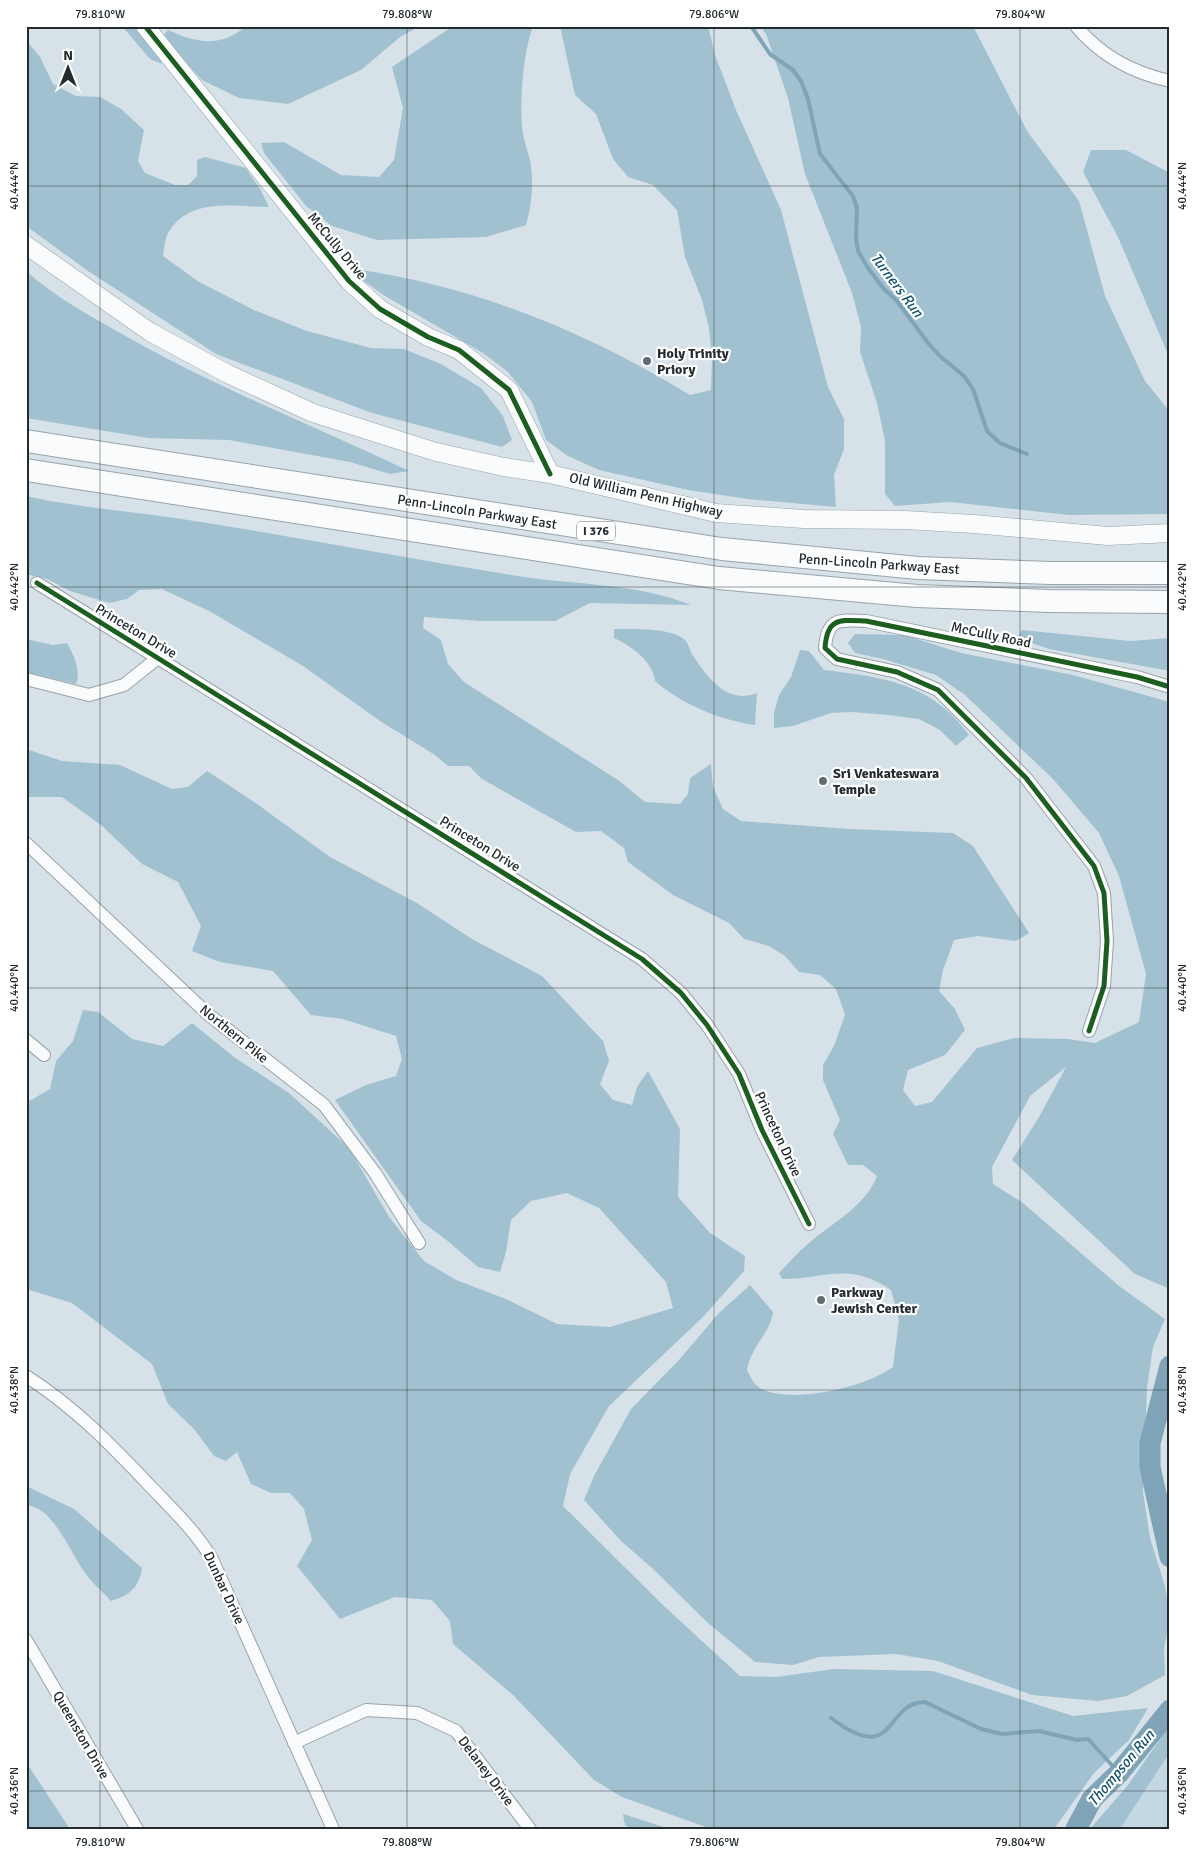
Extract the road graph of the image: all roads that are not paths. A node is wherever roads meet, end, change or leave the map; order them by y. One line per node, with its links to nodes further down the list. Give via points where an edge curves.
1 (145, 26): 7 (main road, McCully Drive, via 349,281 380,309 428,337 459,350 509,390)
2 (1076, 26): 3 (street, via 1115,60 1149,76)
3 (1170, 81)
4 (26, 245): 7 (main road, Old William Penn Highway, via 150,332 228,374 313,413 436,452)
5 (26, 441): 9 (highway, Penn-Lincoln Parkway East / I 376, via 722,550 928,568)
6 (26, 470): 11 (highway, Penn-Lincoln Parkway East / I 376, via 728,579 926,597)
7 (550, 474): 8 (main road, Old William Penn Highway, via 716,513 924,522 1108,536)
8 (1170, 532)
9 (1170, 573)
10 (36, 583): 12 (street, Princeton Drive)
11 (1170, 602)
12 (159, 658): 13 (street, via 124,685 89,694); 19 (street, Princeton Drive, via 642,959 681,993 707,1025 739,1074 762,1130)
13 (26, 679)
14 (1170, 687): 16 (street, McCully Road, via 1137,677 866,621 842,620 831,624 826,634 825,648 837,659 898,672 938,690 1026,778 1094,866 1104,893 1107,941 1104,986)
15 (26, 842): 20 (street, Northern Pike, via 210,1015 324,1105 376,1172)
16 (1088, 1031)
17 (26, 1040): 18 (street)
18 (44, 1055)
19 (809, 1224)
20 (419, 1243)
21 (26, 1376): 23 (street, Dunbar Drive, via 58,1396 107,1441 200,1539 212,1558)
22 (26, 1640): 24 (street, Queenston Drive)
23 (294, 1743): 25 (street, Dunbar Drive); 26 (street, Delaney Drive, via 366,1710 418,1713 456,1731)
24 (137, 1829)
25 (333, 1829)
26 (530, 1829)

